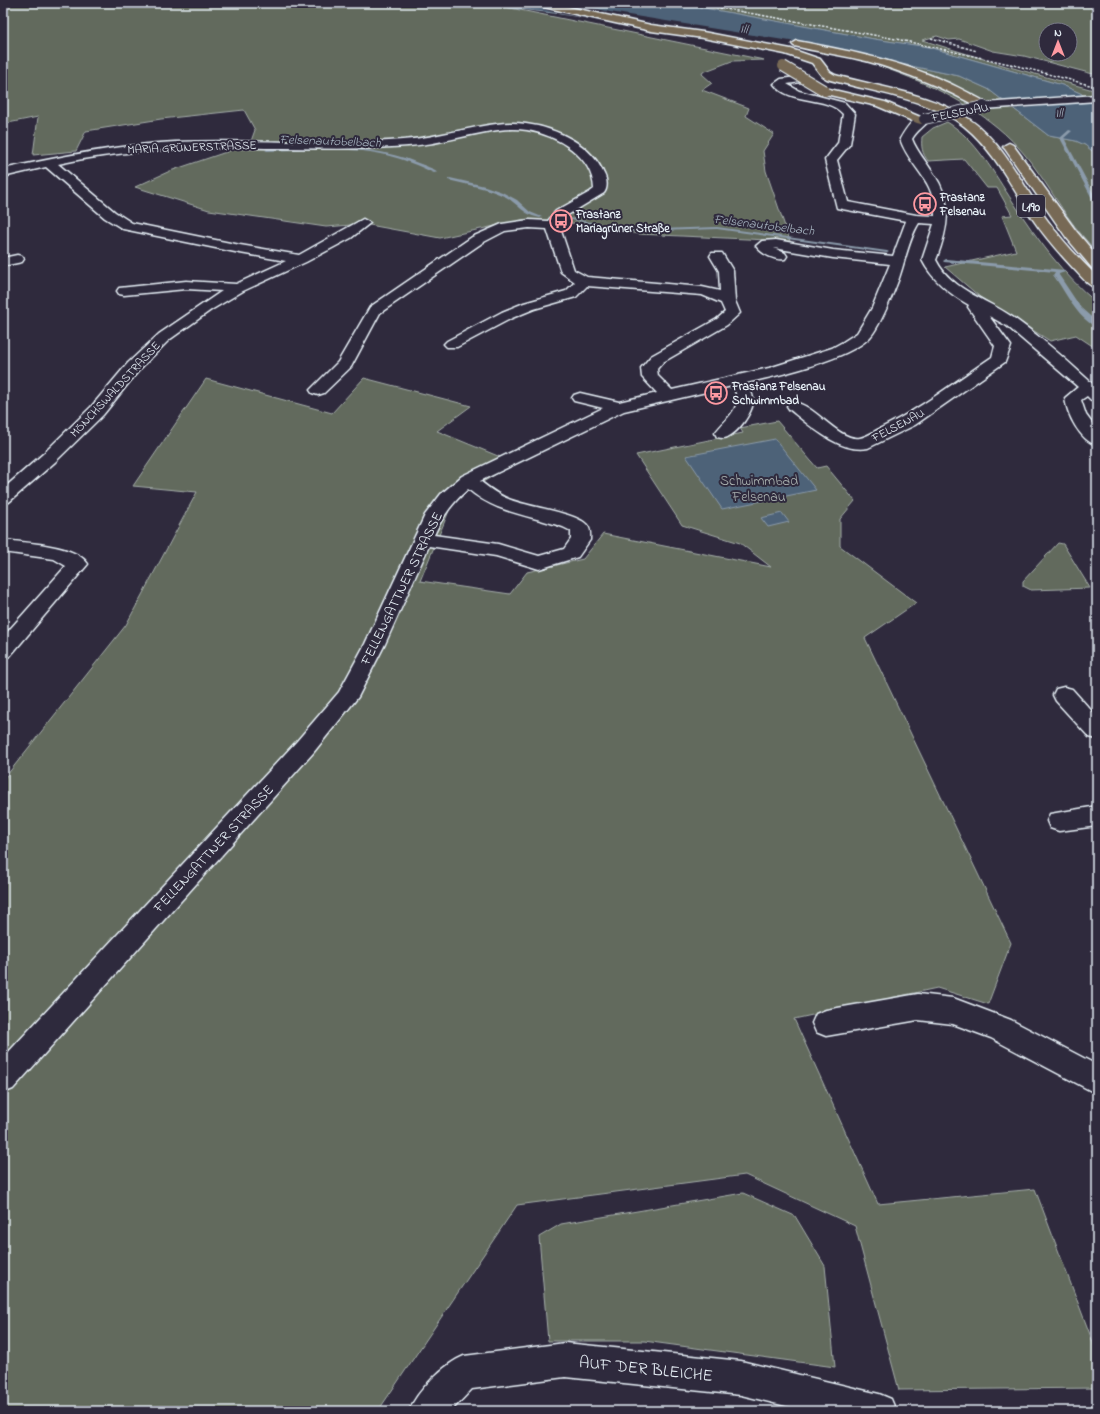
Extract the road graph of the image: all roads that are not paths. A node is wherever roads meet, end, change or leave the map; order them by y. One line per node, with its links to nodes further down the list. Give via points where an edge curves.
1 (539, 3): 3 (main road, via 650,28)
2 (559, 3): 4 (main road, via 640,21)
3 (699, 36): 6 (main road, L190, via 787,51 810,58); 11 (main road, bridge, via 743,47 765,56 825,91 881,104)
4 (757, 40): 5 (main road, via 817,54); 10 (main road, via 834,51 894,65 929,78)
5 (833, 63)
6 (823, 68): 7 (main road, L190, via 826,74); 8 (main road)
7 (840, 75): 8 (main road); 24 (main road, L190, via 932,95 969,112 998,136 1022,164 1071,234); 26 (main road, L190, via 920,100 954,114 969,125 993,149 1065,252)
8 (804, 79): 14 (street, via 779,84 796,93 841,105 849,114 844,144 831,160 842,205)
9 (1097, 98): 10 (street, FELSENAU)
10 (984, 106): 11 (street, FELSENAU, bridge)
11 (923, 120): 15 (street, FELSENAU, via 913,127 906,138 914,158 929,174 937,188)
12 (49, 163): 13 (street, MARIA GRÜNERSTRASSE); 17 (street, MARIA GRÜNERSTRASSE, via 128,149 221,145 390,144 499,128 525,127 548,132 576,147 594,166 601,178 600,190 594,196 555,217); 21 (street, via 104,210 128,226)
13 (3, 173)
14 (916, 218): 15 (street); 22 (street, FELLENGATTNER STRASSE, via 912,222)
15 (942, 220): 29 (street, FELSENAU, via 929,260 934,270 957,292)
16 (363, 223): 21 (street, MÖNCHSWALDSTRASSE)
17 (552, 225): 25 (street, via 568,272); 33 (street, via 530,224 502,228 483,237 375,310 345,364)
18 (717, 256): 30 (street, via 726,271)
19 (780, 256): 22 (street, via 763,246 776,244 833,254)
20 (17, 259): 23 (street)
21 (301, 259): 27 (street, MÖNCHSWALDSTRASSE)
22 (898, 261): 32 (street, FELLENGATTNER STRASSE, via 890,284 863,336 837,351 773,372)
23 (3, 262)
24 (1097, 265)
25 (584, 281): 30 (street, via 702,291); 31 (street, via 571,294 529,306)
26 (1097, 284)
27 (238, 288): 28 (street, via 186,285); 42 (street, MÖNCHSWALDSTRASSE, via 164,337 134,366 97,411)
28 (124, 290)
29 (972, 300): 34 (street, FELSENAU, via 1012,323); 37 (street, FELSENAU, via 978,313 1003,346 999,359 909,421 862,444 844,440)
30 (728, 301): 35 (street, via 733,313 722,322 657,359 649,368 650,377)
31 (452, 344)
32 (735, 380): 35 (street, FELLENGATTNER STRASSE); 39 (street, via 745,394 746,403 739,417)
33 (318, 390)
34 (1093, 392): 40 (street, via 1073,398 1073,406)
35 (668, 395): 38 (street, FELLENGATTNER STRASSE)
36 (580, 398): 38 (street)
37 (795, 406)
38 (619, 407): 41 (street, FELLENGATTNER STRASSE)
39 (723, 433)
40 (1097, 446)
41 (468, 480): 43 (street, FELLENGATTNER STRASSE, via 447,498 434,515); 43 (street, via 493,500 568,521 580,528 581,540 572,553 539,562 498,550)
42 (3, 498)
43 (423, 540): 51 (street, FELLENGATTNER STRASSE, via 375,644 347,697 305,747)
44 (3, 546): 45 (street, via 59,554 78,564)
45 (3, 651)
46 (1064, 696): 47 (street)
47 (1097, 731)
48 (1097, 816): 49 (street)
49 (1059, 821)
50 (826, 1023): 52 (street, via 918,1007 952,1011 1001,1029)
51 (3, 1079)
52 (1097, 1080)
53 (426, 1411): 54 (street, AUF DER BLEICHE, via 464,1373 565,1360 741,1378)
54 (879, 1411)

